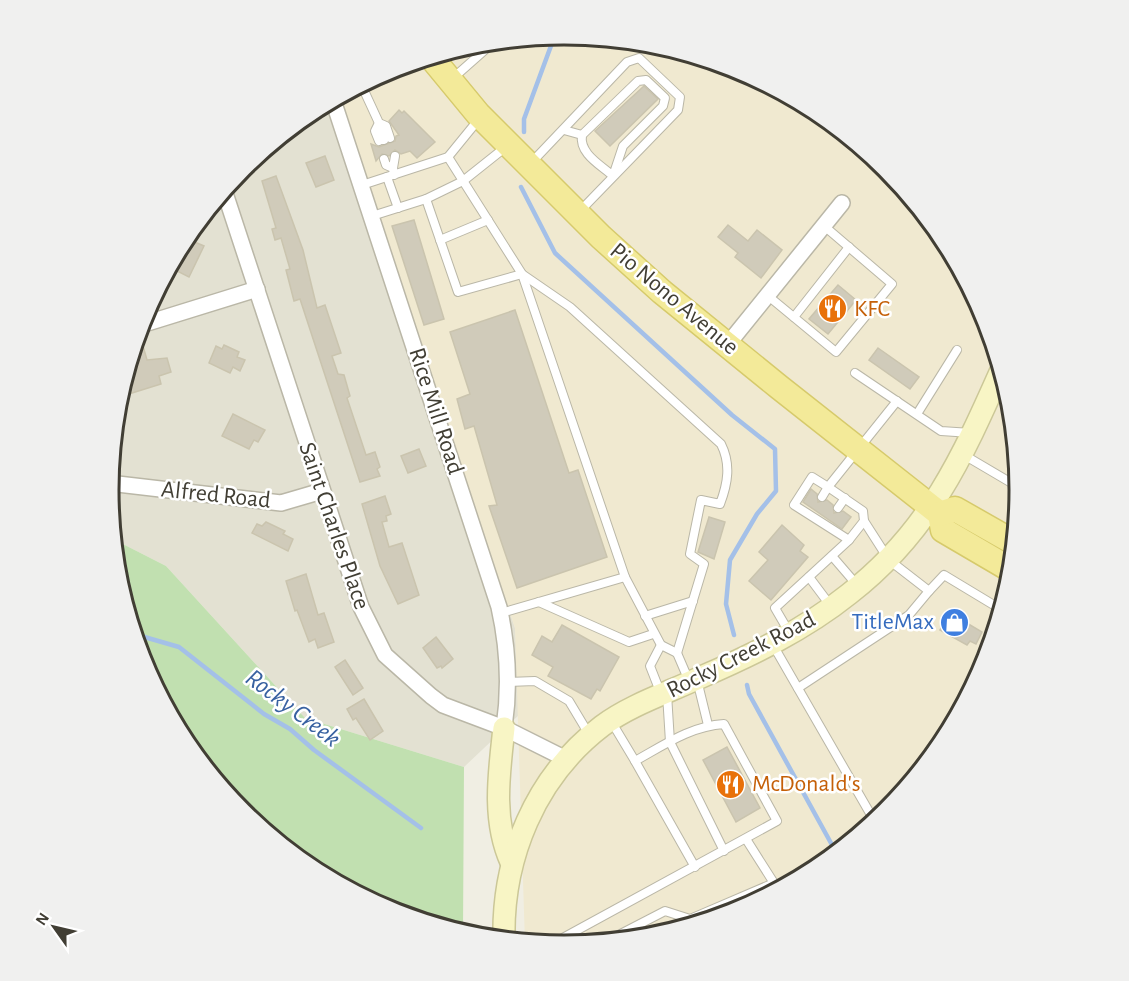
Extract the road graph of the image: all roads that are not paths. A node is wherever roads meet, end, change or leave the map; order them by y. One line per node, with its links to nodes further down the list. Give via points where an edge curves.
1 (475, 55): 3 (lane)
2 (437, 64): 3 (main road, Pio Nono Avenue)
3 (451, 80): 6 (main road, Pio Nono Avenue)
4 (365, 92): 9 (lane, via 379,123 375,131)
5 (336, 109): 17 (street, Rice Mill Road)
6 (481, 117): 10 (main road, Pio Nono Avenue); 12 (lane)
7 (564, 130): 8 (lane); 13 (lane); 15 (lane, via 627,62 639,58 680,97 678,110)
8 (582, 135): 15 (lane, via 580,143 584,149); 15 (lane, via 638,81 646,80 665,98 663,106 623,146)
9 (384, 140)
10 (508, 145): 13 (main road, Pio Nono Avenue); 16 (lane)
11 (389, 157): 14 (lane)
12 (448, 157): 14 (lane); 16 (lane)
13 (529, 166): 22 (main road, Pio Nono Avenue)
14 (391, 173): 17 (lane); 21 (lane)
15 (613, 176): 22 (lane)
16 (464, 181): 18 (lane); 24 (lane)
17 (362, 185): 23 (street, Rice Mill Road)
18 (426, 199): 21 (lane); 26 (lane)
19 (227, 200): 29 (street, Saint Charles Place)
20 (842, 203): 25 (street)
21 (398, 208): 23 (lane)
22 (577, 214): 33 (main road, Pio Nono Avenue, via 662,292)
23 (372, 216): 64 (street, Rice Mill Road)
24 (488, 220): 26 (lane); 28 (lane)
25 (824, 225): 27 (lane); 30 (street)
26 (440, 240): 28 (lane, via 458,292)
27 (849, 247): 31 (lane); 31 (lane, via 892,284 836,352)
28 (522, 274): 56 (lane); 60 (lane, via 570,307 721,444 729,459 720,504 701,500 690,554 704,564)
29 (257, 289): 32 (street); 45 (street, Saint Charles Place)
30 (767, 295): 31 (lane); 33 (street)
31 (794, 318)
32 (152, 321)
33 (728, 344): 40 (main road, Pio Nono Avenue)
34 (957, 350): 38 (lane)
35 (855, 373): 37 (lane)
36 (996, 381): 39 (street, Rocky Creek Road)
37 (897, 401): 38 (lane); 40 (lane)
38 (917, 414): 39 (lane, via 941,430)
39 (973, 433): 41 (street, Rocky Creek Road)
40 (860, 451): 44 (lane); 49 (main road, Pio Nono Avenue)
41 (962, 454): 42 (lane); 49 (street, Rocky Creek Road)
42 (1010, 482)
43 (119, 484): 45 (street, Alfred Road, via 281,503)
44 (828, 487): 46 (lane); 47 (lane); 52 (lane, via 812,477 794,505 812,512)
45 (322, 492): 76 (street, Saint Charles Place, via 361,607 385,655 443,705)
46 (822, 497)
47 (845, 498): 48 (lane); 50 (lane, via 863,511)
48 (838, 508)
49 (936, 511): 51 (main road, via 956,509); 54 (street, Rocky Creek Road); 55 (main road, Pio Nono Avenue, via 943,530)
50 (864, 521): 52 (lane); 54 (lane)
51 (1007, 538)
52 (849, 540): 53 (lane)
53 (832, 556): 57 (lane); 58 (lane)
54 (889, 560): 58 (street, Rocky Creek Road); 59 (lane)
55 (1003, 564)
56 (625, 576): 61 (lane); 65 (lane)
57 (809, 577): 63 (lane); 67 (lane, via 775,608)
58 (859, 587): 63 (street, Rocky Creek Road)
59 (930, 591): 62 (lane, via 944,575); 72 (lane, via 909,615)
60 (693, 601): 65 (lane); 69 (lane)
61 (539, 602): 64 (lane); 66 (lane, via 629,642)
62 (995, 606)
63 (832, 607): 67 (street, Rocky Creek Road)
64 (501, 613): 71 (street, Rice Mill Road)
65 (645, 616): 66 (lane)
66 (653, 634): 68 (lane)
67 (781, 639): 70 (street, Rocky Creek Road); 72 (lane)
68 (661, 645): 69 (lane); 73 (lane, via 650,666)
69 (677, 653): 70 (lane)
70 (694, 681): 73 (street, Rocky Creek Road); 75 (lane)
71 (507, 682): 76 (street, Rice Mill Road); 77 (lane, via 535,681 569,701)
72 (798, 688): 81 (lane)
73 (664, 693): 74 (street, Rocky Creek Road); 78 (lane)
74 (611, 721): 77 (street, Rocky Creek Road); 80 (lane)
75 (708, 725): 78 (lane); 82 (lane, via 724,724 777,821)
76 (504, 728): 79 (street, Saint Charles Place); 84 (street, via 499,823 502,843)
77 (590, 738): 79 (street, Rocky Creek Road)
78 (670, 741): 80 (lane); 83 (lane)
79 (568, 760): 84 (street, Rocky Creek Road, via 556,771 538,801)
80 (635, 761): 85 (lane)
81 (871, 814)
82 (746, 839): 83 (lane); 86 (lane)
83 (724, 851): 85 (lane)
84 (511, 862): 88 (street, Rocky Creek Road)
85 (695, 867): 90 (lane)
86 (774, 883)
87 (688, 918): 89 (lane, via 665,911)
88 (504, 932)
89 (625, 932)
90 (567, 936)

